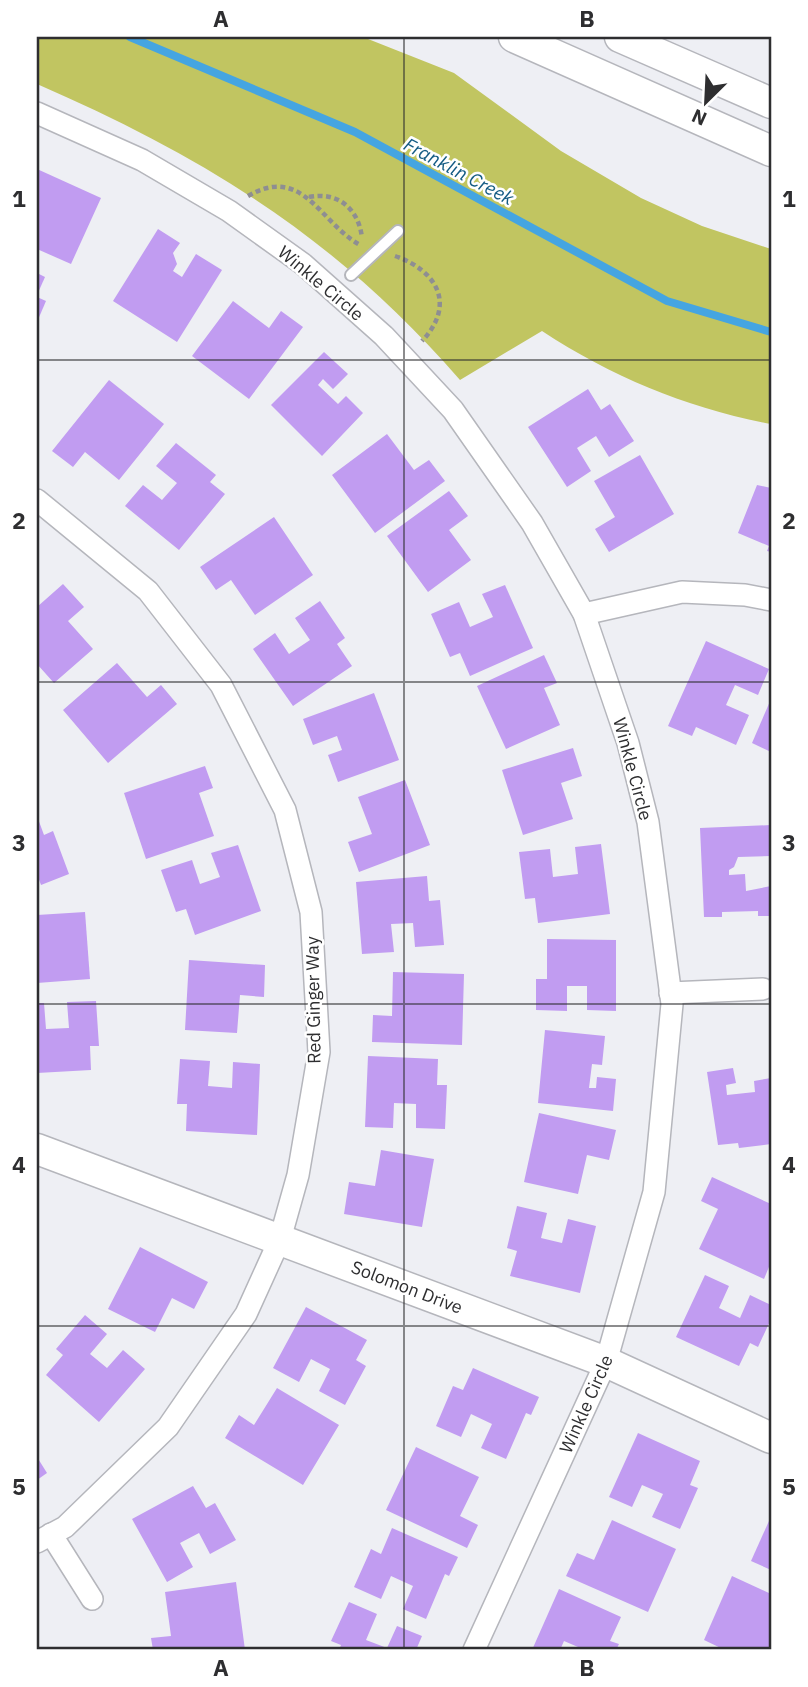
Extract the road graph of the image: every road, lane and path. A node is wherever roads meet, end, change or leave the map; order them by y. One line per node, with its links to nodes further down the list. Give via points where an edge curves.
1 (514, 37): 5 (street)
2 (620, 37): 3 (street)
3 (771, 103)
4 (37, 113): 16 (street, Winkle Circle, via 142,160 229,211 303,264 384,336 453,410 532,523)
5 (771, 151)
6 (248, 196): 7 (path, via 271,187)
7 (309, 197): 8 (path); 10 (path, via 338,200 354,211)
8 (339, 231)
9 (398, 231): 12 (lane)
10 (362, 246)
11 (407, 261): 13 (path, via 430,275 439,296 438,315)
12 (351, 275)
13 (421, 342)
14 (37, 500): 20 (street, Red Ginger Way, via 148,591 221,685 285,810 311,912 319,1052 298,1175)
15 (771, 600): 16 (street, via 745,594 682,592)
16 (584, 614): 18 (street, Winkle Circle, via 628,743 648,821)
17 (764, 989): 18 (street)
18 (670, 993): 21 (street, Winkle Circle, via 654,1192)
19 (37, 1149): 20 (street, Solomon Drive)
20 (280, 1238): 21 (street, Solomon Drive); 23 (street, Red Ginger Way, via 246,1314 169,1427 65,1527)
21 (606, 1362): 22 (street, Solomon Drive); 25 (street, Winkle Circle)
22 (771, 1438)
23 (44, 1538): 24 (street)
24 (92, 1599)
25 (474, 1650)

